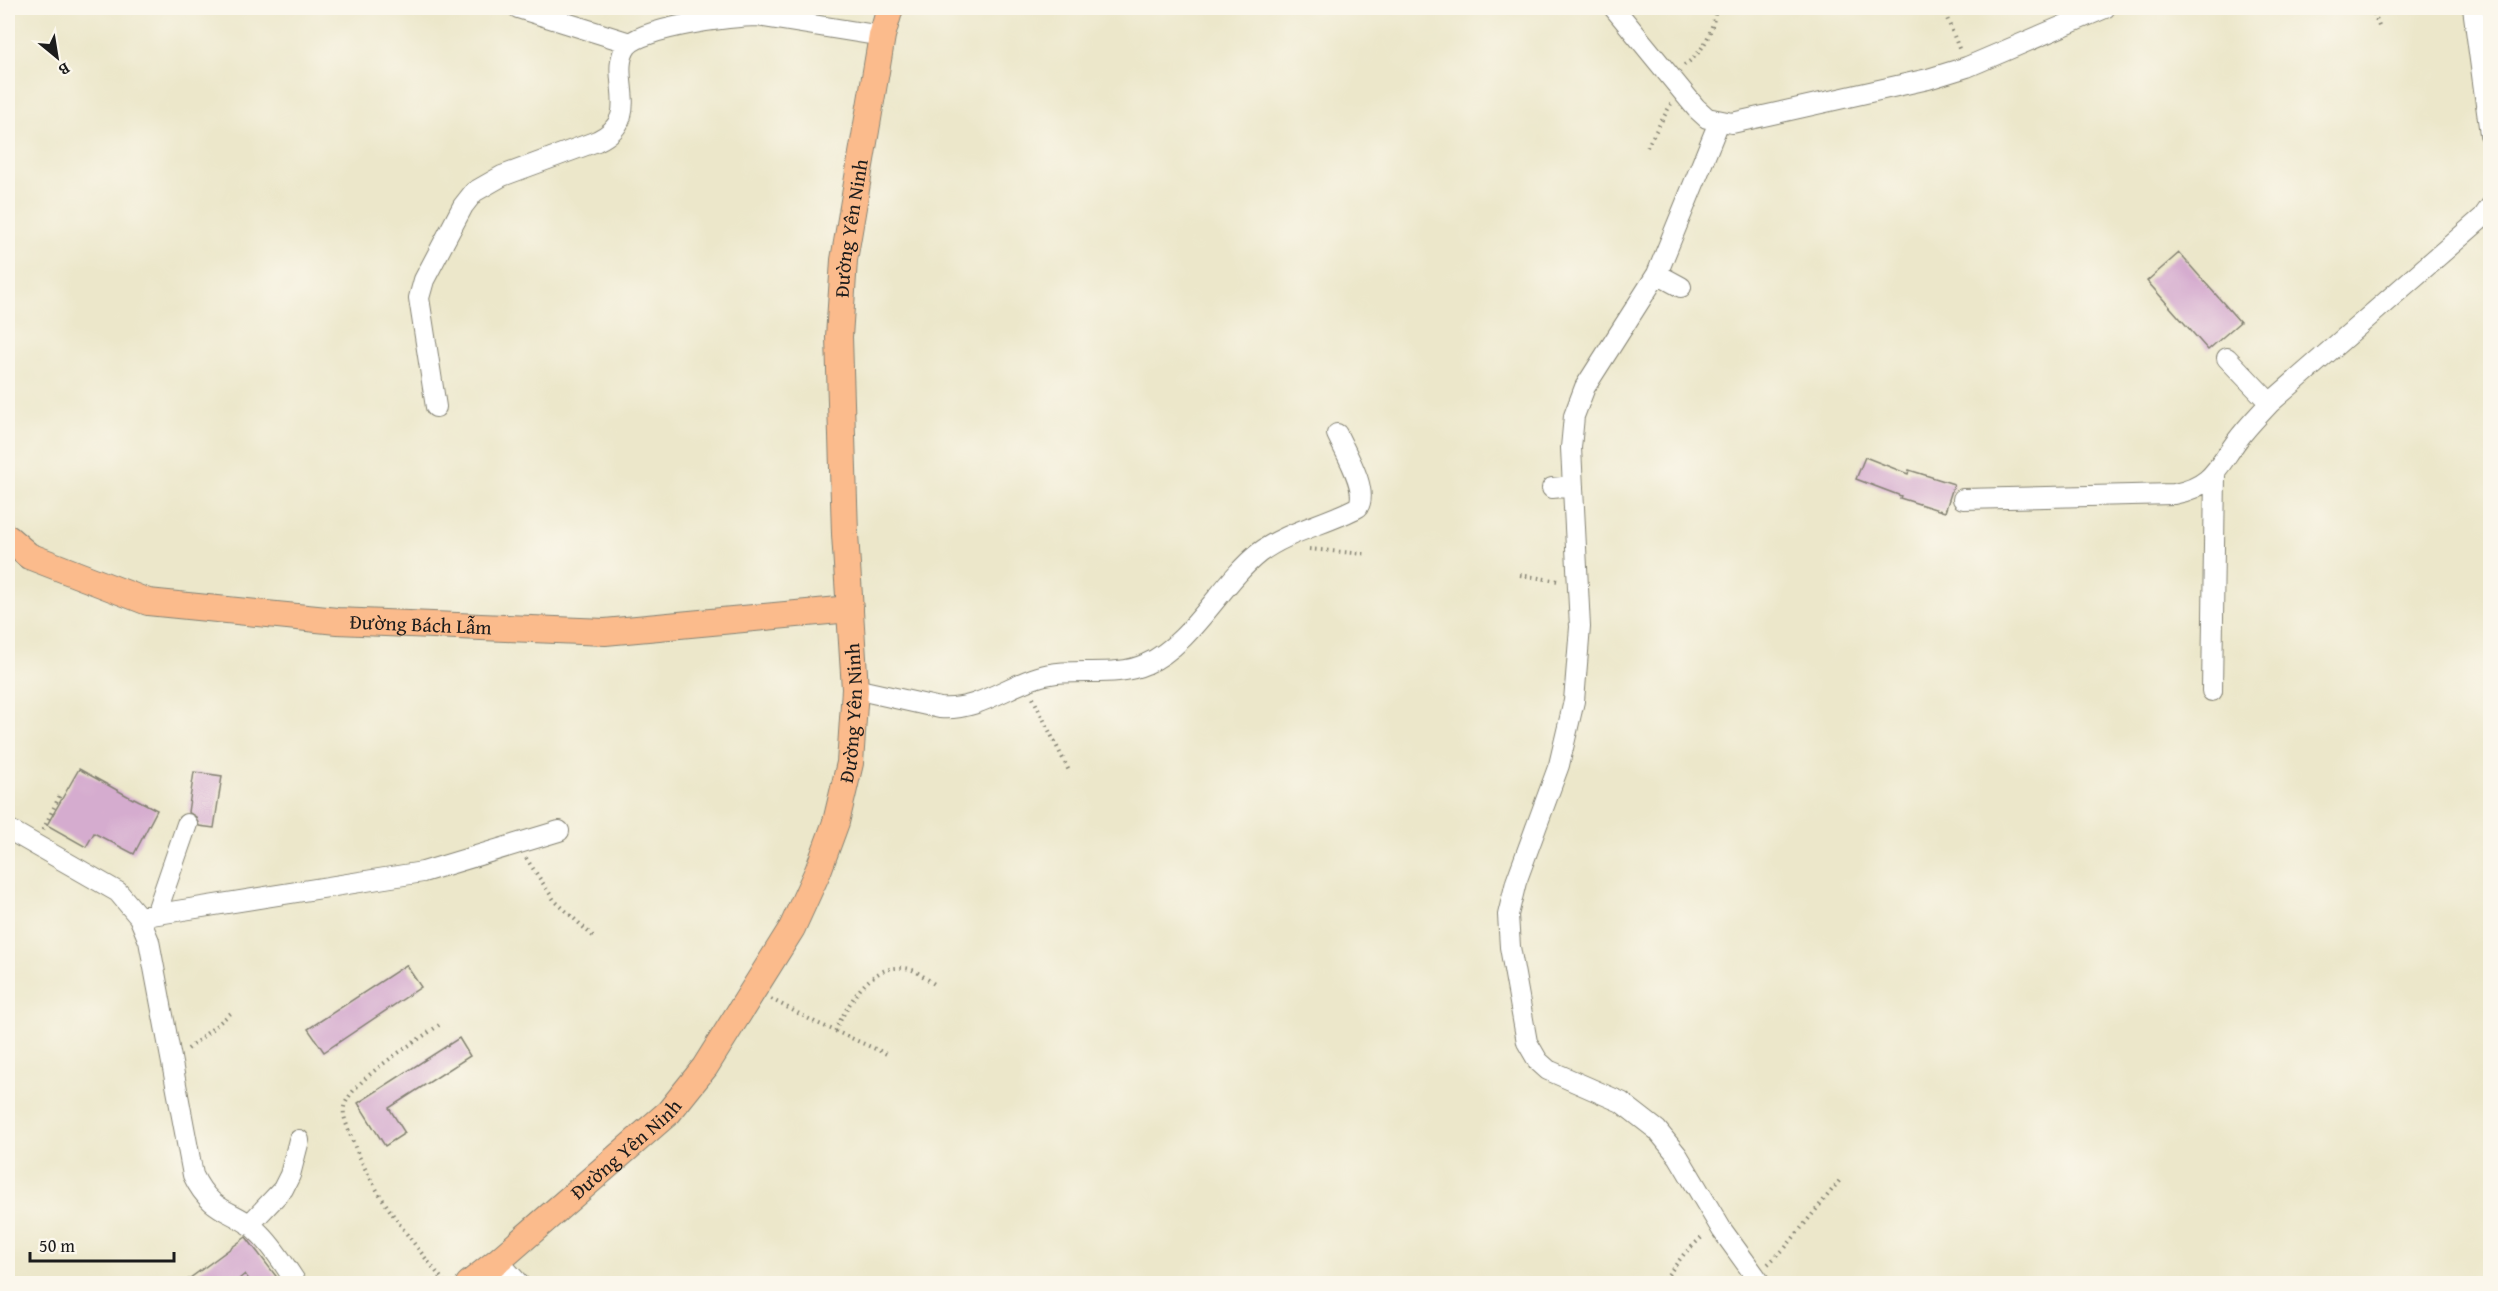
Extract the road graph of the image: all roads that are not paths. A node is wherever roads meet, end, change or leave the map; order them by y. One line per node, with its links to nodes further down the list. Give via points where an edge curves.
1 (518, 8): 8 (street)
2 (890, 8): 7 (main road, Đường Yên Ninh)
3 (1614, 8): 9 (street, via 1702,114)
4 (2105, 8): 9 (street, via 1967,67 1928,79 1740,122)
5 (2473, 8): 10 (street)
6 (784, 14): 7 (street); 8 (street, via 723,17)
7 (882, 36): 23 (main road, Đường Yên Ninh, via 844,260 839,337)
8 (630, 43): 16 (street, via 621,62 622,113 610,134 490,181 474,192 453,224 419,298)
9 (1719, 122): 12 (street)
10 (2490, 134)
11 (2490, 207): 15 (street)
12 (1657, 274): 13 (street); 19 (street, via 1579,402 1571,432)
13 (1681, 287)
14 (2227, 358): 15 (street)
15 (2270, 403): 18 (street, via 2245,429)
16 (436, 407)
17 (1337, 434): 24 (street, via 1360,486 1362,497 1358,507 1261,552 1173,647 1155,660 1125,670 1058,672 954,709)
18 (2215, 474): 21 (street, via 2199,487 2174,494); 25 (street)
19 (1573, 486): 20 (street); 33 (street, via 1580,627 1578,672 1559,765 1516,882 1508,915 1527,1042 1538,1062 1548,1070 1621,1102 1657,1130)
20 (1552, 488)
21 (1962, 499)
22 (8, 538): 23 (main road, Đường Bách Lẫm, via 29,556 148,602 337,621 605,632)
23 (850, 609): 24 (main road, Đường Yên Ninh)
24 (855, 689): 32 (main road, Đường Yên Ninh, via 850,763 836,822 792,928 754,989 705,1067 669,1113)
25 (2212, 691)
26 (187, 824): 29 (street)
27 (8, 829): 29 (street, via 118,892)
28 (559, 831): 29 (street, via 423,872)
29 (148, 915): 31 (street, via 149,941 193,1175 215,1206)
30 (299, 1140): 31 (street, via 283,1189)
31 (249, 1225): 34 (street)
32 (498, 1261): 35 (main road, Đường Yên Ninh); 36 (street)
33 (1758, 1280)
34 (297, 1284)
35 (469, 1284)
36 (519, 1284)

